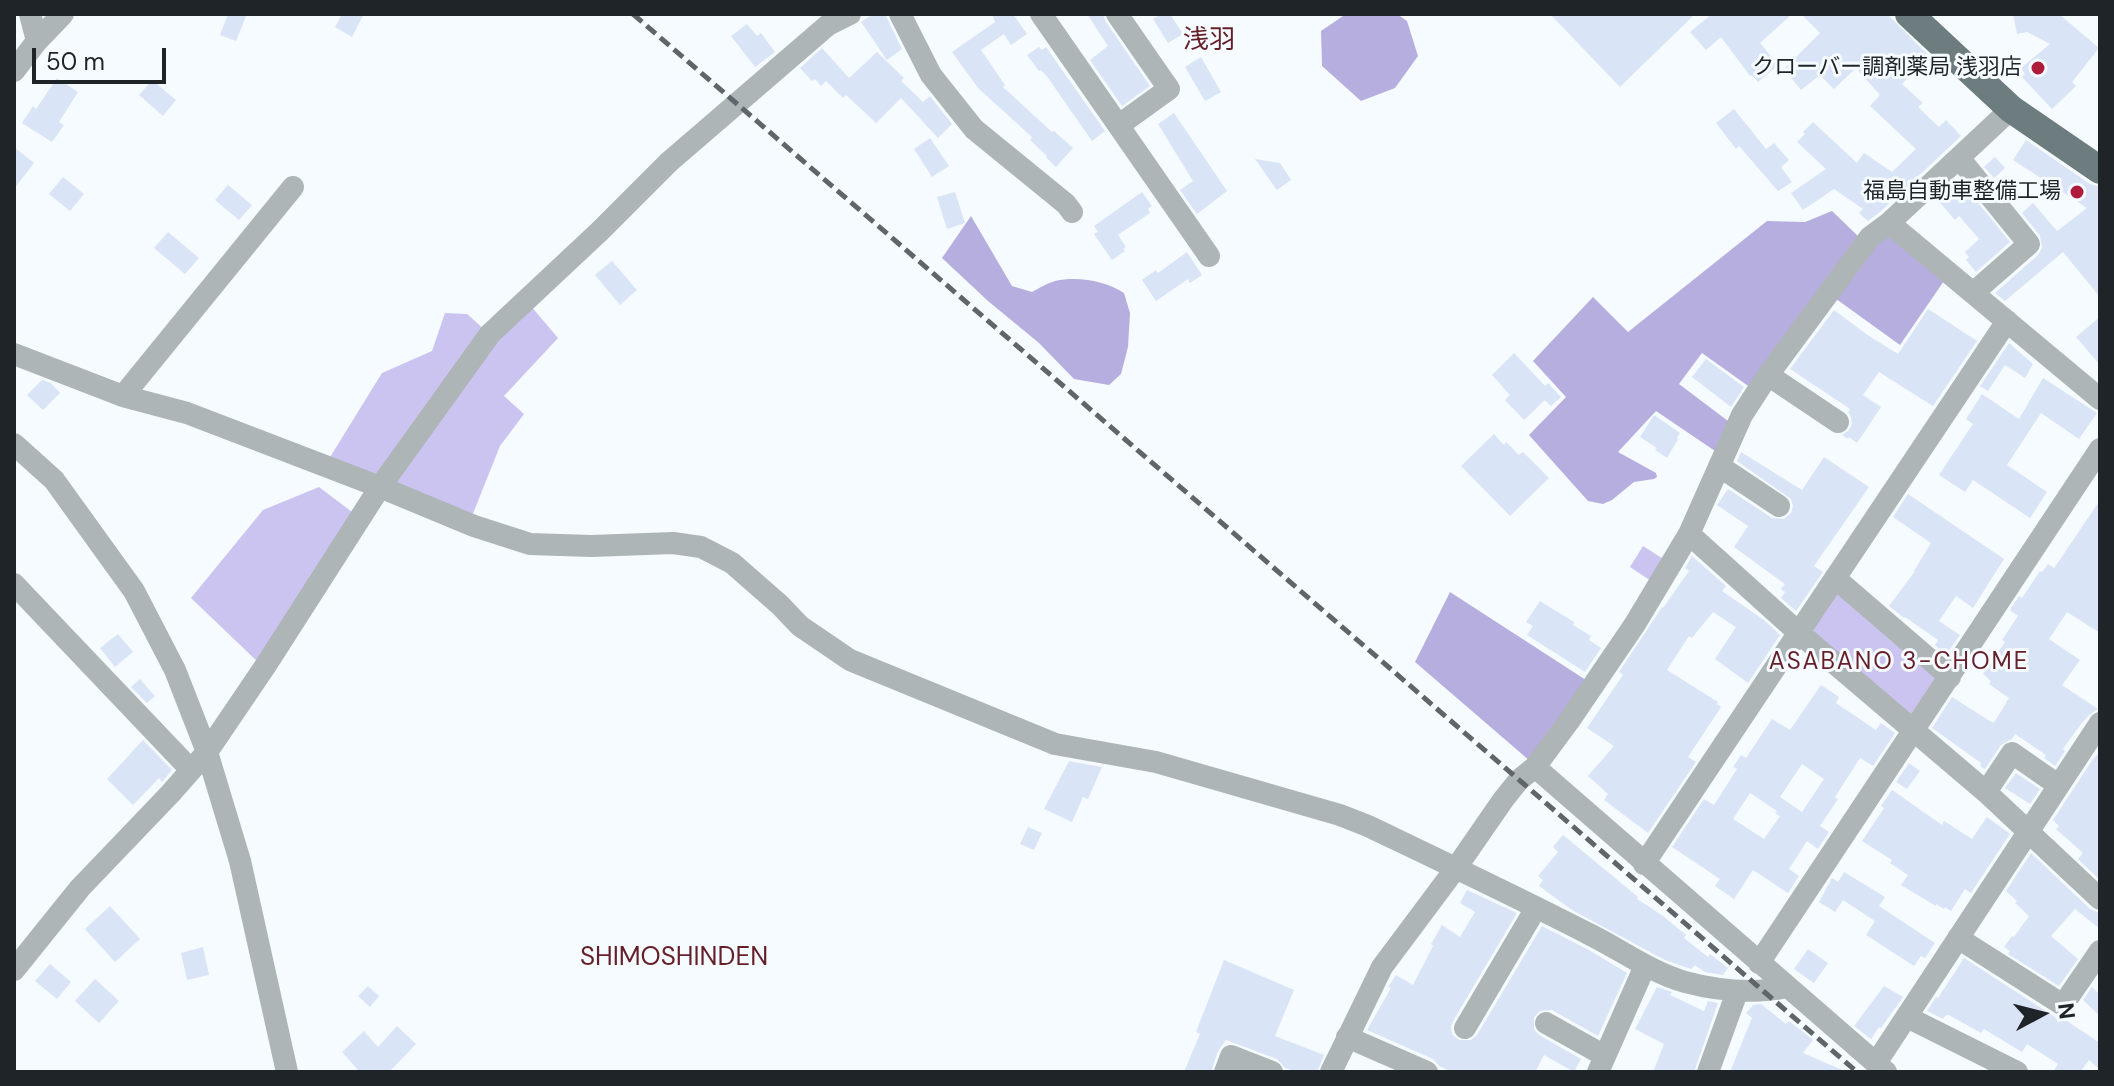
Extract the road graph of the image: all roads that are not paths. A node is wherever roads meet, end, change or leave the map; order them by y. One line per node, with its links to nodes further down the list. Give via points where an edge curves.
1 (30, 14): 8 (street)
2 (63, 14): 8 (street)
3 (850, 14): 28 (street, via 828,25 691,142 490,334)
4 (900, 14): 15 (street, via 931,75 974,129)
5 (1041, 14): 11 (street)
6 (1117, 14): 11 (street, via 1169,89)
7 (1920, 18): 10 (main road)
8 (37, 41): 9 (street)
9 (14, 71)
10 (2011, 109): 12 (street); 13 (main road)
11 (1119, 125): 17 (street)
12 (1960, 159): 16 (street); 18 (street, via 2029,244)
13 (2100, 170)
14 (293, 187): 22 (street)
15 (1072, 212)
16 (1889, 223): 18 (street); 21 (street, via 1870,237)
17 (1209, 256)
18 (1973, 293): 19 (street)
19 (2007, 321): 23 (street); 31 (street)
20 (14, 354): 22 (street)
21 (1768, 375): 24 (street); 27 (street)
22 (123, 396): 28 (street, via 187,413)
23 (2100, 399)
24 (1838, 422)
25 (14, 444): 37 (street, via 54,480 134,591 175,670)
26 (2100, 449): 34 (street)
27 (1719, 466): 29 (street); 30 (street)
28 (380, 487): 37 (street); 44 (street, via 530,544 701,547 732,563 800,626 850,660 1055,744 1156,762 1340,815)
29 (1779, 506)
30 (1689, 534): 33 (street); 38 (street, via 1627,637)
31 (1835, 578): 33 (street); 34 (street)
32 (14, 584): 39 (street)
33 (1799, 633): 36 (street); 43 (street)
34 (1950, 677): 36 (street)
35 (2100, 723): 40 (street)
36 (1913, 729): 41 (street); 49 (street)
37 (207, 752): 39 (street); 60 (street, via 240,861)
38 (1535, 767): 43 (street); 44 (street, via 1503,800)
39 (191, 770): 51 (street, via 80,888)
40 (2058, 785): 41 (street, via 2012,753); 42 (street)
41 (1986, 792): 42 (street)
42 (2028, 830): 45 (street); 47 (street)
43 (1644, 864): 49 (street)
44 (1456, 868): 46 (street); 57 (street, via 1382,967)
45 (2100, 899)
46 (1536, 908): 50 (street); 56 (street)
47 (1958, 938): 48 (street, via 2063,1005); 54 (street)
48 (2100, 951)
49 (1759, 963): 52 (street)
50 (1645, 966): 53 (street, via 1685,982); 58 (street)
51 (14, 970)
52 (1788, 987): 53 (street); 59 (street)
53 (1737, 992): 65 (street)
54 (1907, 1017): 59 (street); 66 (street)
55 (1546, 1023): 58 (street)
56 (1465, 1028)
57 (1347, 1037): 63 (street); 64 (street)
58 (1602, 1064)
59 (1881, 1068)
60 (287, 1072)
61 (1225, 1072): 62 (street, via 1231,1056)
62 (1272, 1072)
63 (1331, 1072)
64 (1427, 1072)
65 (1708, 1072)
66 (2017, 1072)

